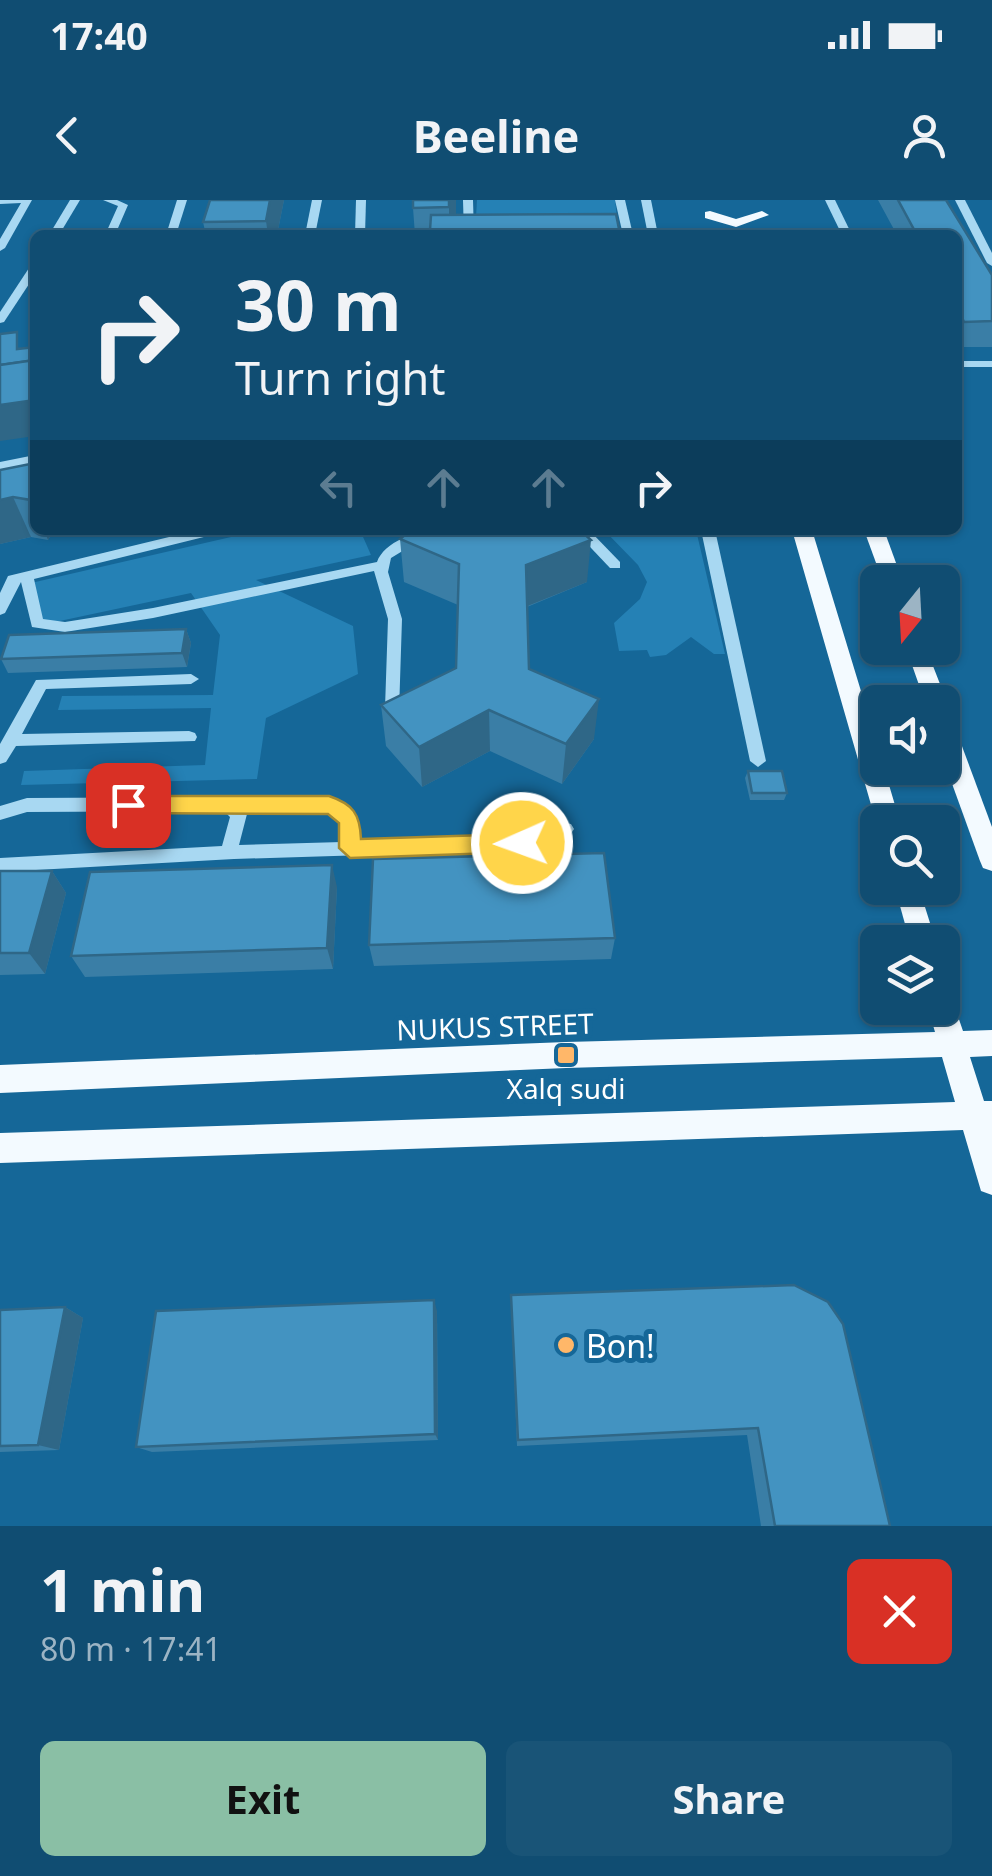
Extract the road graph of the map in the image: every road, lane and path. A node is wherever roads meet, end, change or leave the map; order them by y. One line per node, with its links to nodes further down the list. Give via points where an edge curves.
1 (26, 200): 10 (street); 24 (street)
2 (75, 200): 15 (street)
3 (108, 200): 16 (street, via 123,205)
4 (182, 200): 17 (street)
5 (316, 200): 18 (street)
6 (361, 200): 19 (street)
7 (468, 200): 20 (street)
8 (830, 200): 23 (street)
9 (960, 200): 25 (street)
10 (0, 201)
11 (646, 204): 12 (street); 22 (street)
12 (621, 205): 21 (street)
13 (708, 207): 14 (main road, via 736,223)
14 (759, 207)
15 (57, 230)
16 (112, 230)
17 (173, 230)
18 (311, 230)
19 (360, 230)
20 (468, 230)
21 (627, 230)
22 (652, 230)
23 (845, 230)
24 (0, 248)
25 (992, 262)
26 (30, 281): 27 (street)
27 (2, 315)
28 (962, 364): 29 (street)
29 (992, 364)
30 (30, 460): 31 (street)
31 (0, 466)
32 (195, 535): 41 (street)
33 (421, 535): 38 (street, via 385,556)
34 (586, 535): 39 (street)
35 (709, 535): 48 (street)
36 (803, 535): 50 (main road)
37 (876, 535): 40 (main road)
38 (383, 565): 41 (street, via 64,627 37,624); 44 (street, via 395,619)
39 (615, 565)
40 (887, 565)
41 (26, 576): 42 (street, via 13,579)
42 (0, 610)
43 (190, 679): 46 (street, via 41,684)
44 (393, 708)
45 (189, 738): 46 (street)
46 (10, 740): 47 (street)
47 (0, 758)
48 (758, 761)
49 (960, 772): 56 (main road)
50 (883, 805)
51 (235, 808): 52 (street, via 27,805); 54 (street, via 329,805 350,820); 55 (street)
52 (0, 812)
53 (565, 830): 54 (street, via 556,842)
54 (350, 848): 55 (street)
55 (234, 852): 57 (street)
56 (992, 861)
57 (0, 865)
58 (947, 1025): 60 (main road)
59 (992, 1042): 60 (main road, NUKUS STREET)
60 (953, 1044): 61 (main road, NUKUS STREET); 62 (main road)
61 (0, 1079)
62 (983, 1116): 63 (main road); 64 (main road)
63 (0, 1148)
64 (992, 1180)

